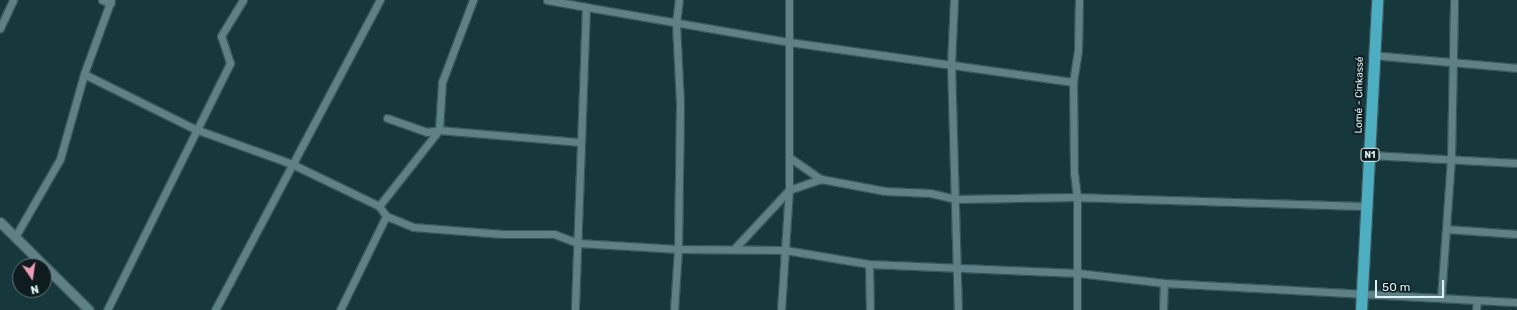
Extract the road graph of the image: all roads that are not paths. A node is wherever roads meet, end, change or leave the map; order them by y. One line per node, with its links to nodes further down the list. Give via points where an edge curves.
1 (13, 0): 16 (street)
2 (102, 0): 13 (street)
3 (243, 0): 25 (street, via 221,36 230,63)
4 (380, 0): 32 (street)
5 (473, 0): 26 (street, via 442,82)
6 (546, 0): 14 (street)
7 (679, 0): 15 (street)
8 (789, 0): 17 (street)
9 (954, 0): 19 (street)
10 (1079, 0): 23 (street, via 1078,50)
11 (1376, 0): 18 (highway, Lomé - Cinkassé / N1)
12 (1454, 0): 20 (street)
13 (110, 2): 22 (street)
14 (586, 7): 15 (street); 27 (street)
15 (676, 23): 17 (street); 45 (street, via 680,102)
16 (0, 28)
17 (790, 42): 19 (street); 29 (street)
18 (1372, 56): 20 (street); 28 (highway, Lomé - Cinkassé / N1)
19 (951, 63): 23 (street); 36 (street)
20 (1453, 64): 21 (street); 30 (street)
21 (1517, 68)
22 (84, 74): 25 (street); 43 (street, via 60,159)
23 (1073, 82): 35 (street, via 1074,173)
24 (387, 118): 26 (street, via 427,132)
25 (195, 129): 32 (street); 57 (street)
26 (439, 130): 27 (street); 37 (street)
27 (580, 142): 44 (street)
28 (1370, 155): 30 (street); 38 (highway, Lomé - Cinkassé / N1)
29 (789, 157): 33 (street); 34 (street)
30 (1451, 160): 31 (street); 41 (street)
31 (1517, 163)
32 (292, 164): 37 (street); 58 (street)
33 (822, 179): 34 (street); 36 (street, via 885,191 930,193)
34 (789, 190): 46 (street); 47 (street)
35 (1077, 197): 36 (street); 38 (street); 50 (street)
36 (956, 200): 49 (street)
37 (379, 206): 39 (street)
38 (1367, 206): 52 (highway, Lomé - Cinkassé / N1)
39 (386, 216): 44 (street, via 413,227 554,234); 59 (street)
40 (0, 222): 43 (street)
41 (1446, 229): 42 (street); 53 (street)
42 (1517, 234)
43 (15, 236): 56 (street)
44 (578, 243): 45 (street); 60 (street)
45 (678, 249): 46 (street); 61 (street)
46 (734, 249): 47 (street)
47 (785, 250): 48 (street); 62 (street)
48 (869, 264): 49 (street); 63 (street)
49 (958, 268): 50 (street); 64 (street)
50 (1078, 273): 51 (street); 65 (street)
51 (1164, 283): 52 (street); 66 (street)
52 (1362, 295): 53 (street); 67 (highway, Lomé - Cinkassé / N1)
53 (1441, 298): 54 (street)
54 (1476, 300): 55 (street); 68 (street)
55 (1517, 302)
56 (89, 310)
57 (108, 310)
58 (214, 310)
59 (340, 310)
60 (575, 310)
61 (674, 310)
62 (781, 310)
63 (870, 310)
64 (958, 310)
65 (1077, 310)
66 (1163, 310)
67 (1361, 310)
68 (1476, 310)

